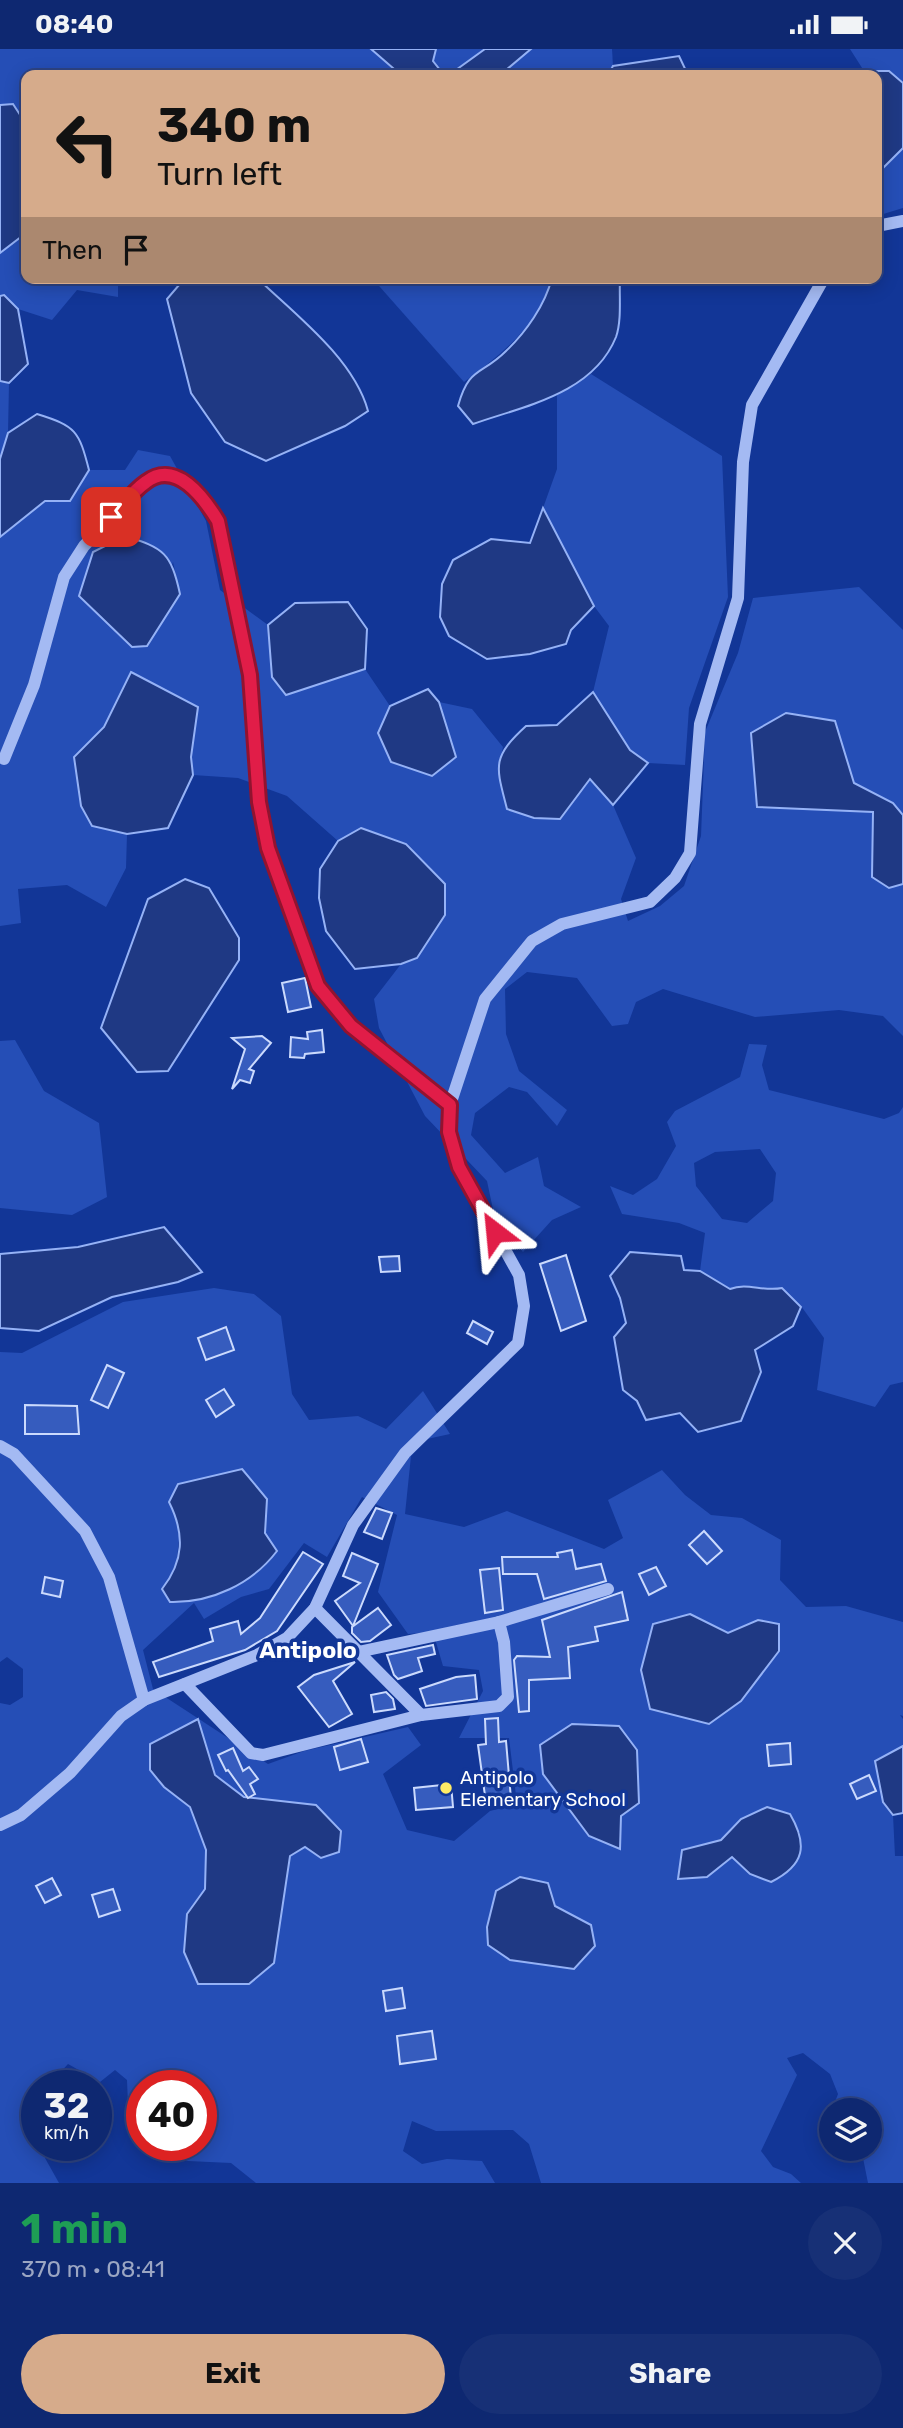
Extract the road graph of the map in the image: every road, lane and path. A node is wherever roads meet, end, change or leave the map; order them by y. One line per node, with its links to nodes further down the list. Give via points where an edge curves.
1 (903, 221): 2 (street)
2 (882, 225)
3 (821, 284): 5 (street, via 752,405 743,461 738,598 700,724 690,853 676,878 650,902 562,924 532,941 485,999)
4 (4, 759): 5 (street, via 34,685 64,577 84,546 147,480 169,476 187,481 218,521 250,675 259,802 268,848 318,986 351,1026)
5 (450, 1105): 8 (street, via 449,1132 459,1167 519,1275 524,1306 517,1343 405,1453 353,1525)
6 (0, 1446): 12 (street, via 14,1454 85,1531 109,1577)
7 (608, 1589): 9 (street)
8 (315, 1608): 10 (street); 11 (street, via 287,1638)
9 (499, 1622): 10 (street); 13 (street, via 508,1697 499,1706)
10 (358, 1652): 13 (street)
11 (184, 1684): 12 (street); 13 (street, via 251,1753 263,1755)
12 (144, 1700): 14 (street, via 121,1716 70,1773 22,1815)
13 (421, 1716)
14 (0, 1825)

